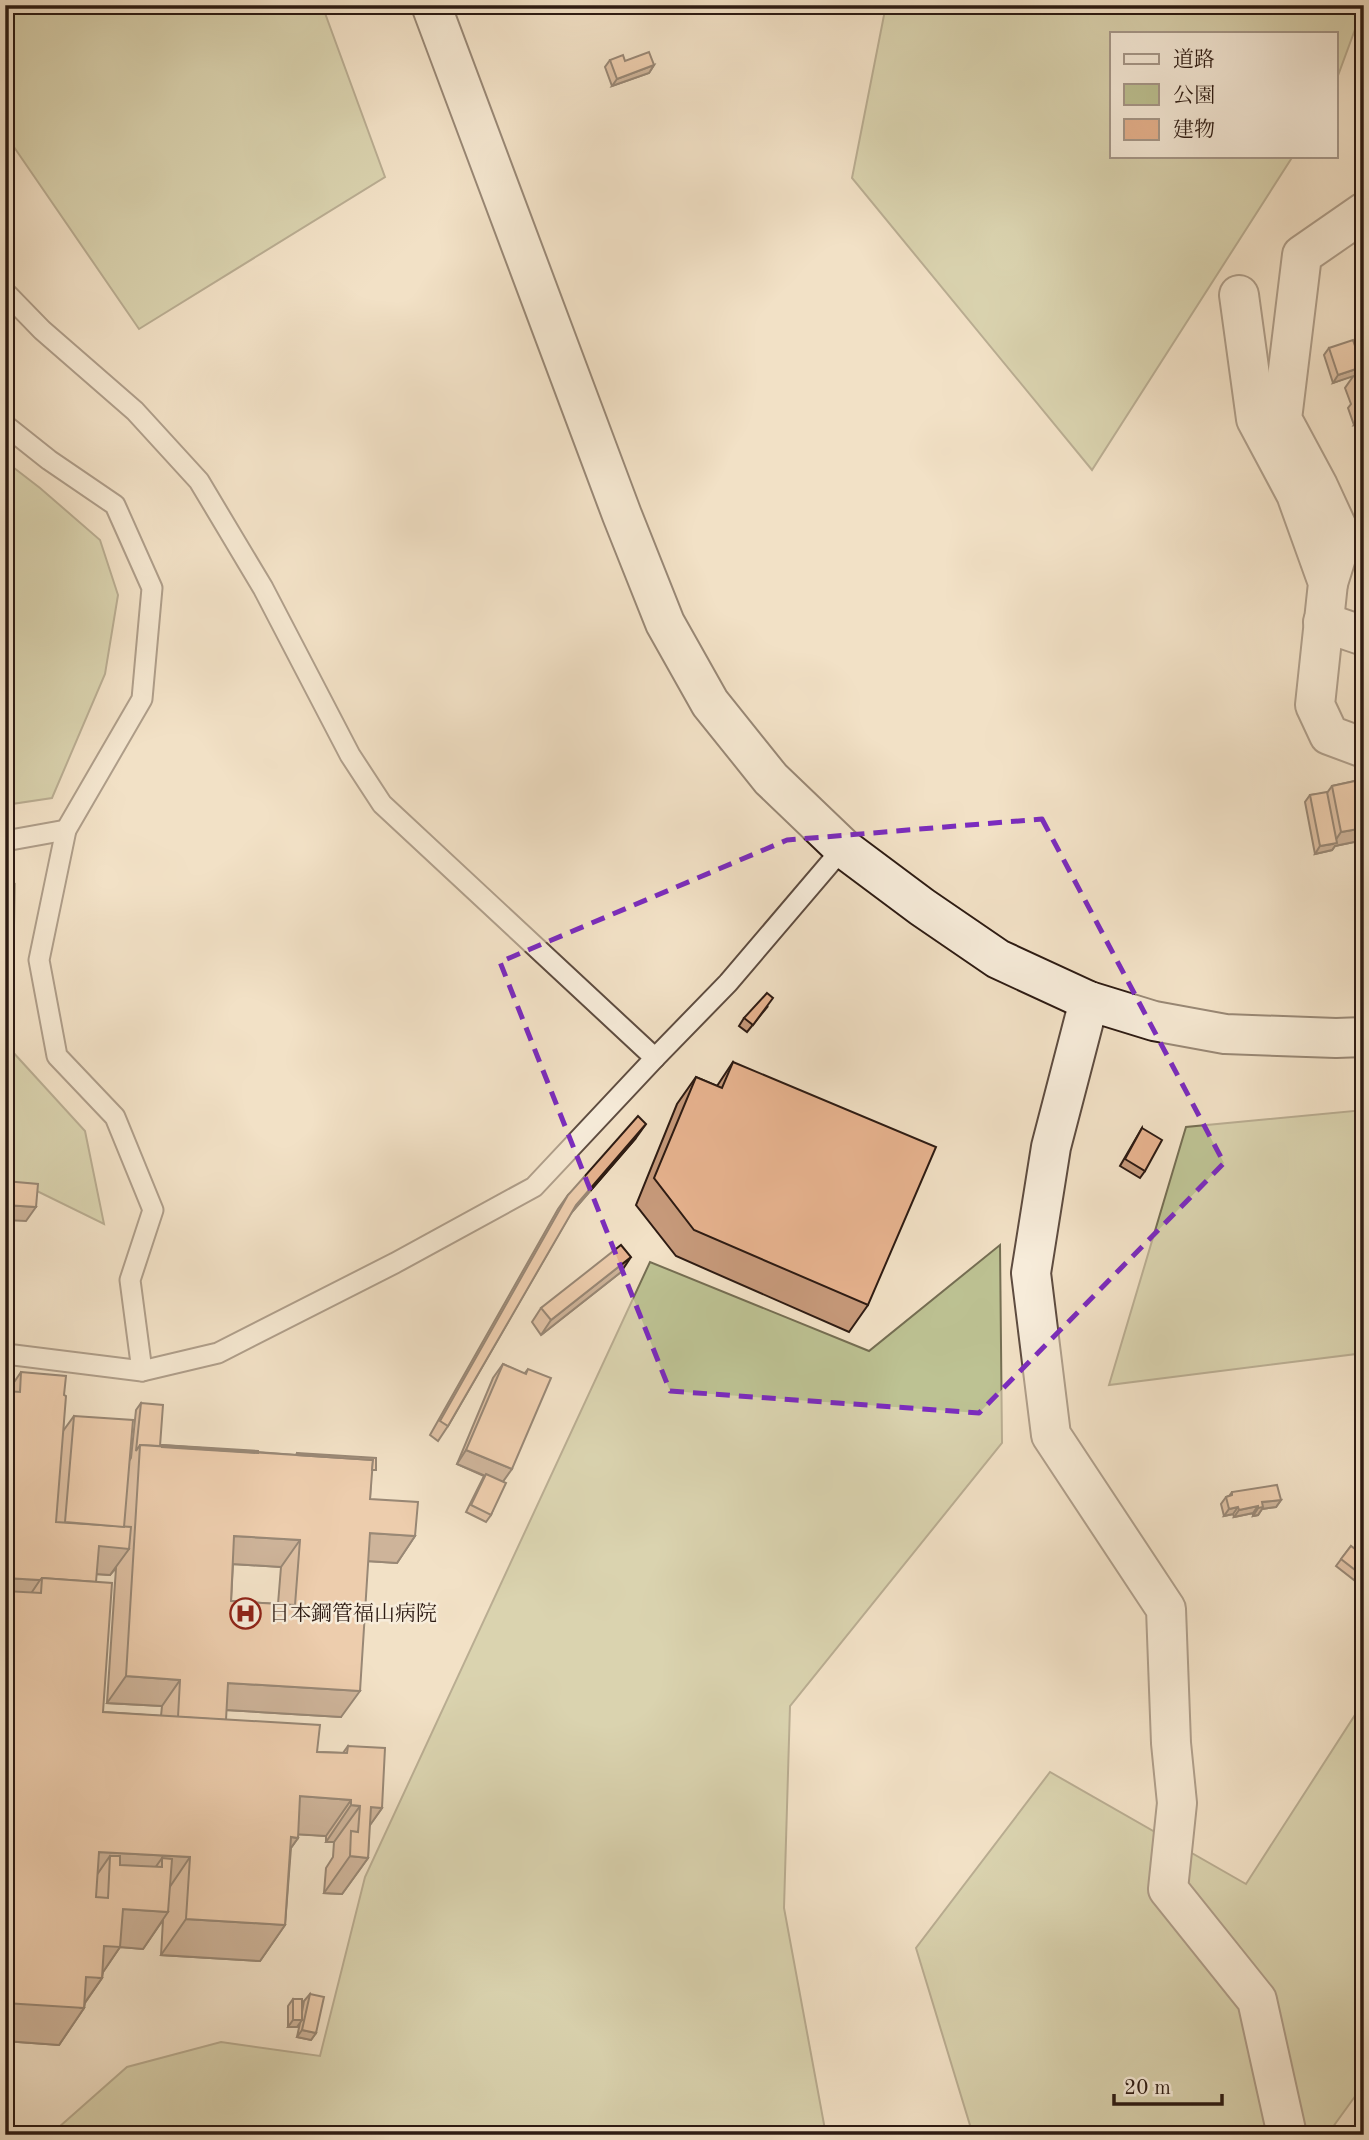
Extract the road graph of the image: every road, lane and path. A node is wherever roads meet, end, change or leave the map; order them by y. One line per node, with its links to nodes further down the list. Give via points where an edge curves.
1 (431, 5): 12 (street, via 665,623 718,714 771,779)
2 (1364, 212): 6 (street, via 1302,255 1282,419 1342,538)
3 (5, 292): 15 (lane, via 135,411 198,481 263,587 350,755 382,804)
4 (1239, 295): 6 (street, via 1256,419 1296,494)
5 (5, 425): 10 (lane, via 115,505 152,588 142,699)
6 (1328, 583): 7 (street)
7 (1323, 622): 8 (street); 9 (street, via 1315,705 1329,735)
8 (1364, 636)
9 (1364, 748)
10 (66, 830): 11 (lane); 17 (lane, via 39,960 57,1056 115,1117 153,1210 130,1280)
11 (5, 841)
12 (843, 848): 13 (street, via 998,959); 15 (lane, via 728,983)
13 (1089, 1000): 14 (street, via 1154,1021 1225,1034); 18 (street, via 1051,1147 1031,1273 1051,1435 1166,1608 1177,1803 1167,1889 1257,2000)
14 (1364, 1037)
15 (654, 1058): 17 (lane, via 534,1186 396,1264 219,1353)
16 (14, 1355): 17 (lane)
17 (142, 1371)
18 (1287, 2135)

